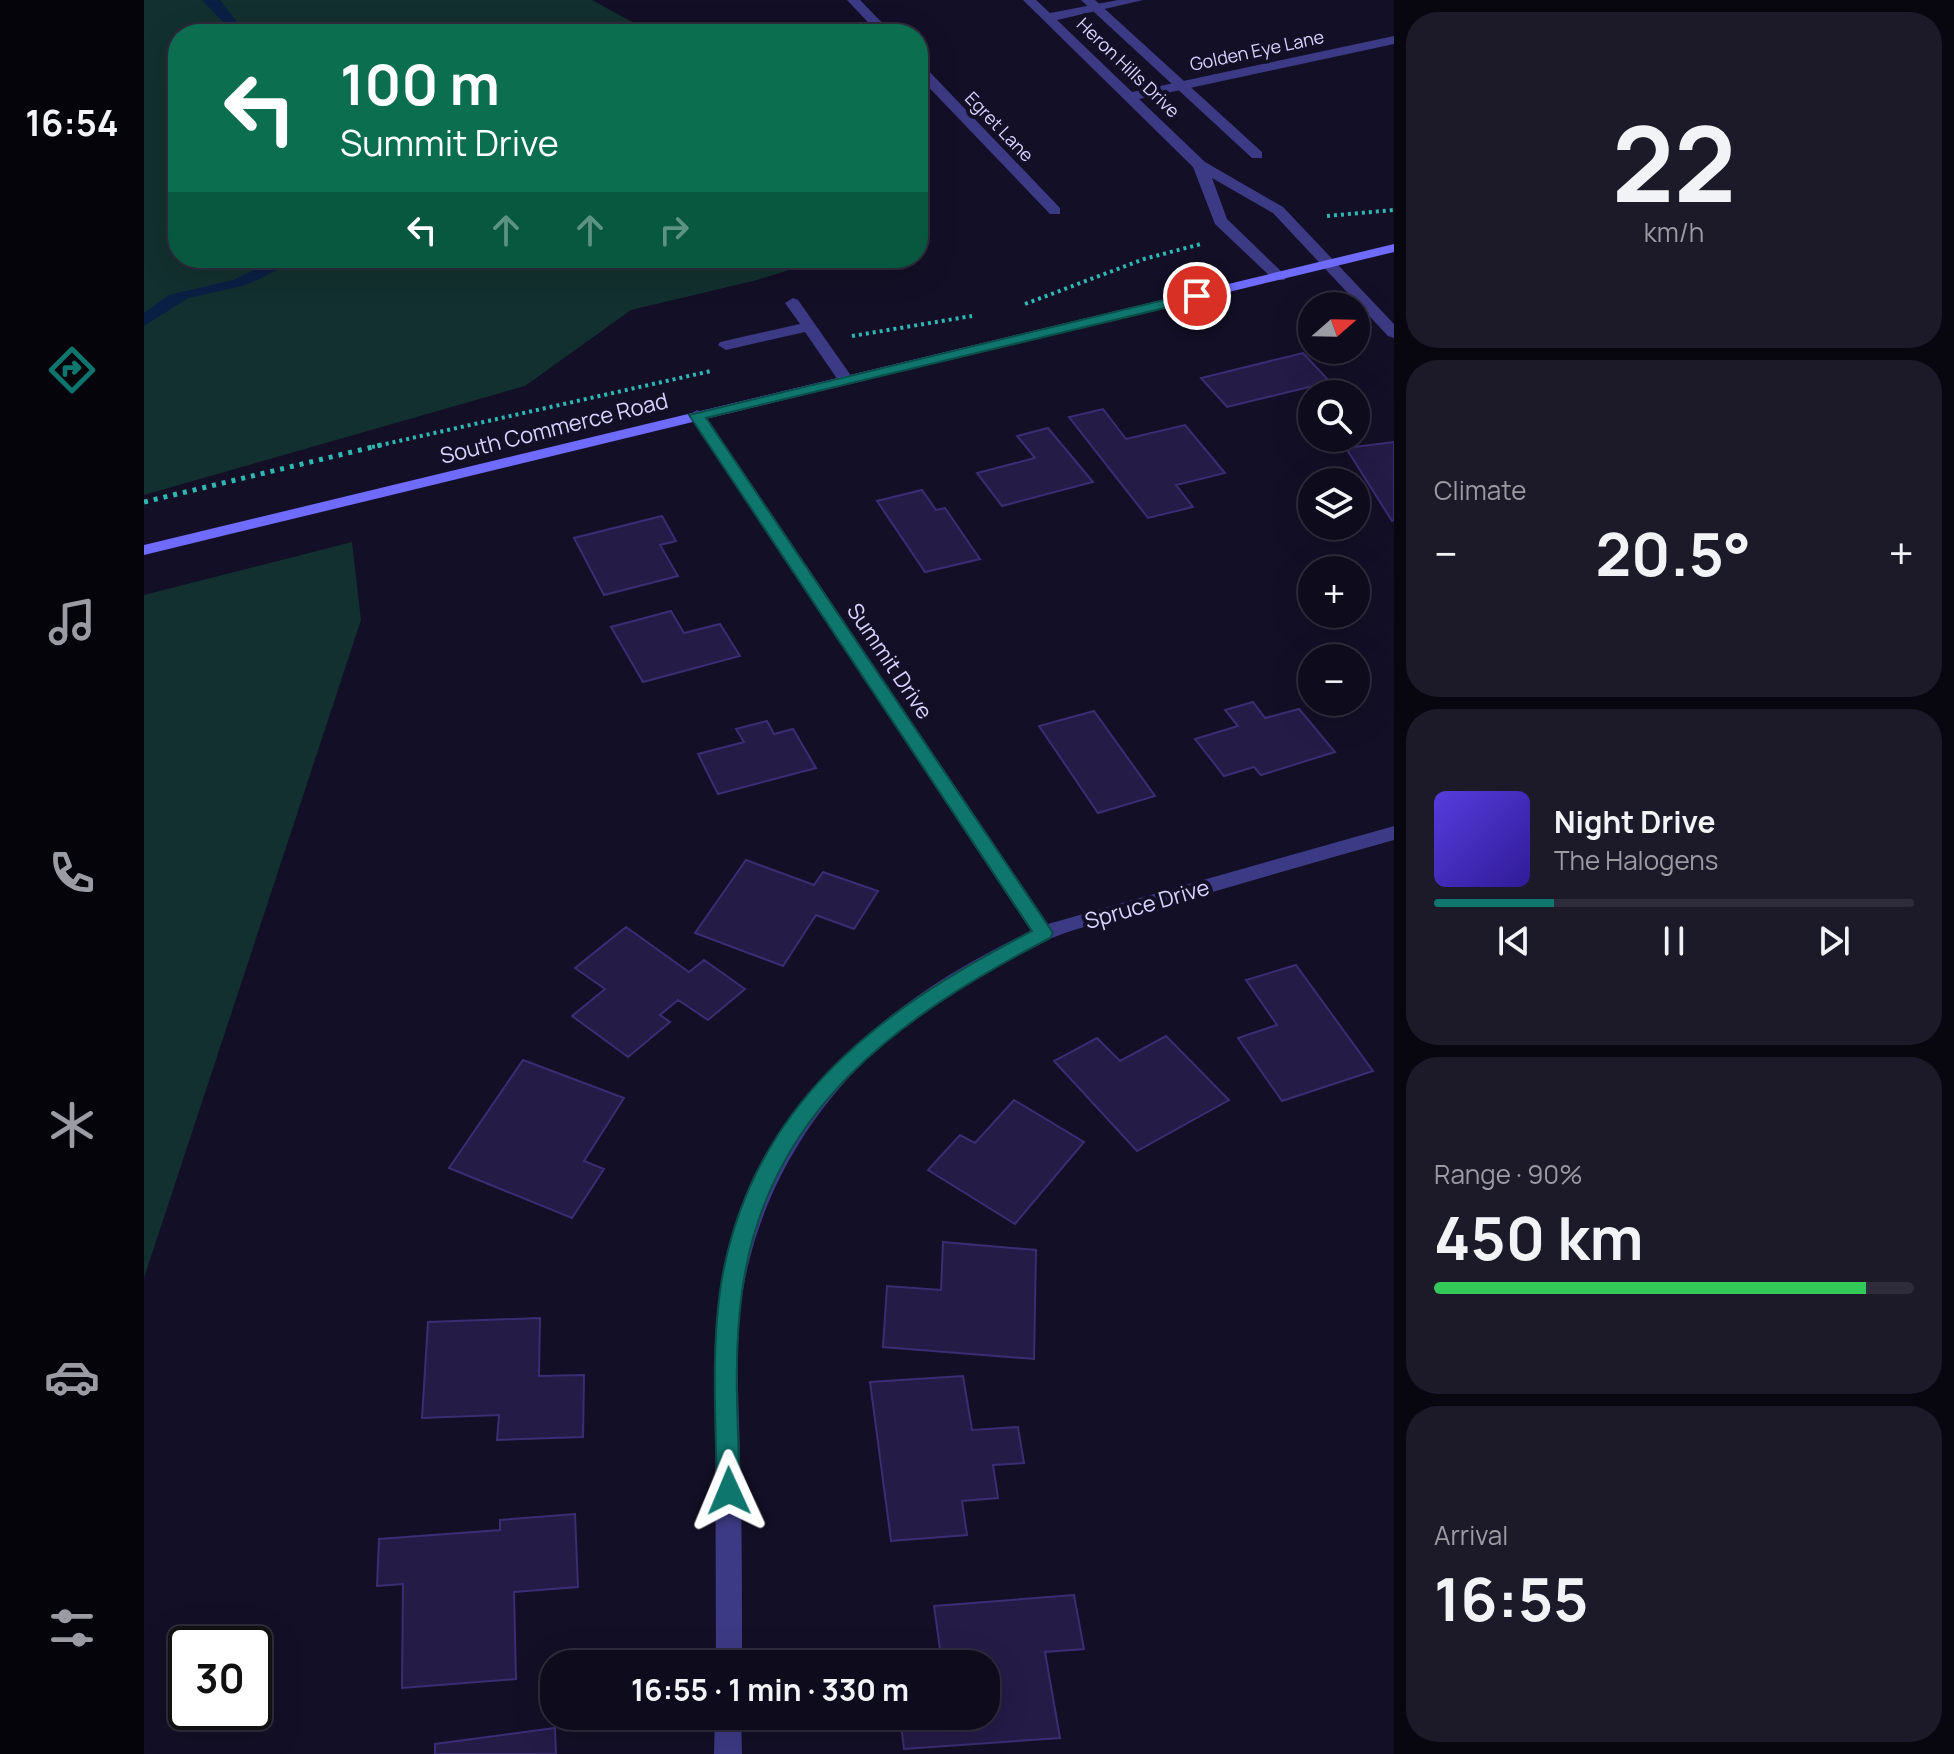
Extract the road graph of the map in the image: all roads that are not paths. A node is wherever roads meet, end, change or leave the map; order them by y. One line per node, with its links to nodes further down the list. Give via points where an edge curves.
1 (853, 0): 6 (street)
2 (1029, 0): 5 (street, Heron Hills Drive)
3 (1137, 0): 4 (street)
4 (1091, 4): 5 (street); 9 (street)
5 (1047, 18): 10 (street, Heron Hills Drive)
6 (876, 24)
7 (1394, 40): 9 (street, Golden Eye Lane)
8 (928, 78): 13 (street, Egret Lane)
9 (1183, 85): 10 (street, Golden Eye Lane); 11 (street)
10 (1128, 97): 12 (street, Heron Hills Drive)
11 (1257, 155)
12 (1200, 165): 15 (street, Heron Hills Drive, via 1278,210); 16 (street, Heron Hills Drive, via 1220,221)
13 (1055, 211)
14 (1394, 248): 15 (street, South Commerce Road)
15 (1328, 263): 16 (street, South Commerce Road); 19 (street, Heron Hills Drive)
16 (1279, 277): 21 (street, South Commerce Road)
17 (793, 303): 18 (street)
18 (809, 327): 20 (street); 21 (street)
19 (1394, 333)
20 (726, 345)
21 (846, 380): 22 (street, South Commerce Road)
22 (697, 415): 23 (street, South Commerce Road); 25 (street, Summit Drive)
23 (144, 550)
24 (1394, 833): 25 (street, Spruce Drive)
25 (1043, 933): 26 (street, Spruce Drive, via 962,975 896,1021 809,1105 771,1164 731,1288 725,1346)
26 (729, 1650)
27 (728, 1730): 28 (street)
28 (728, 1754)

